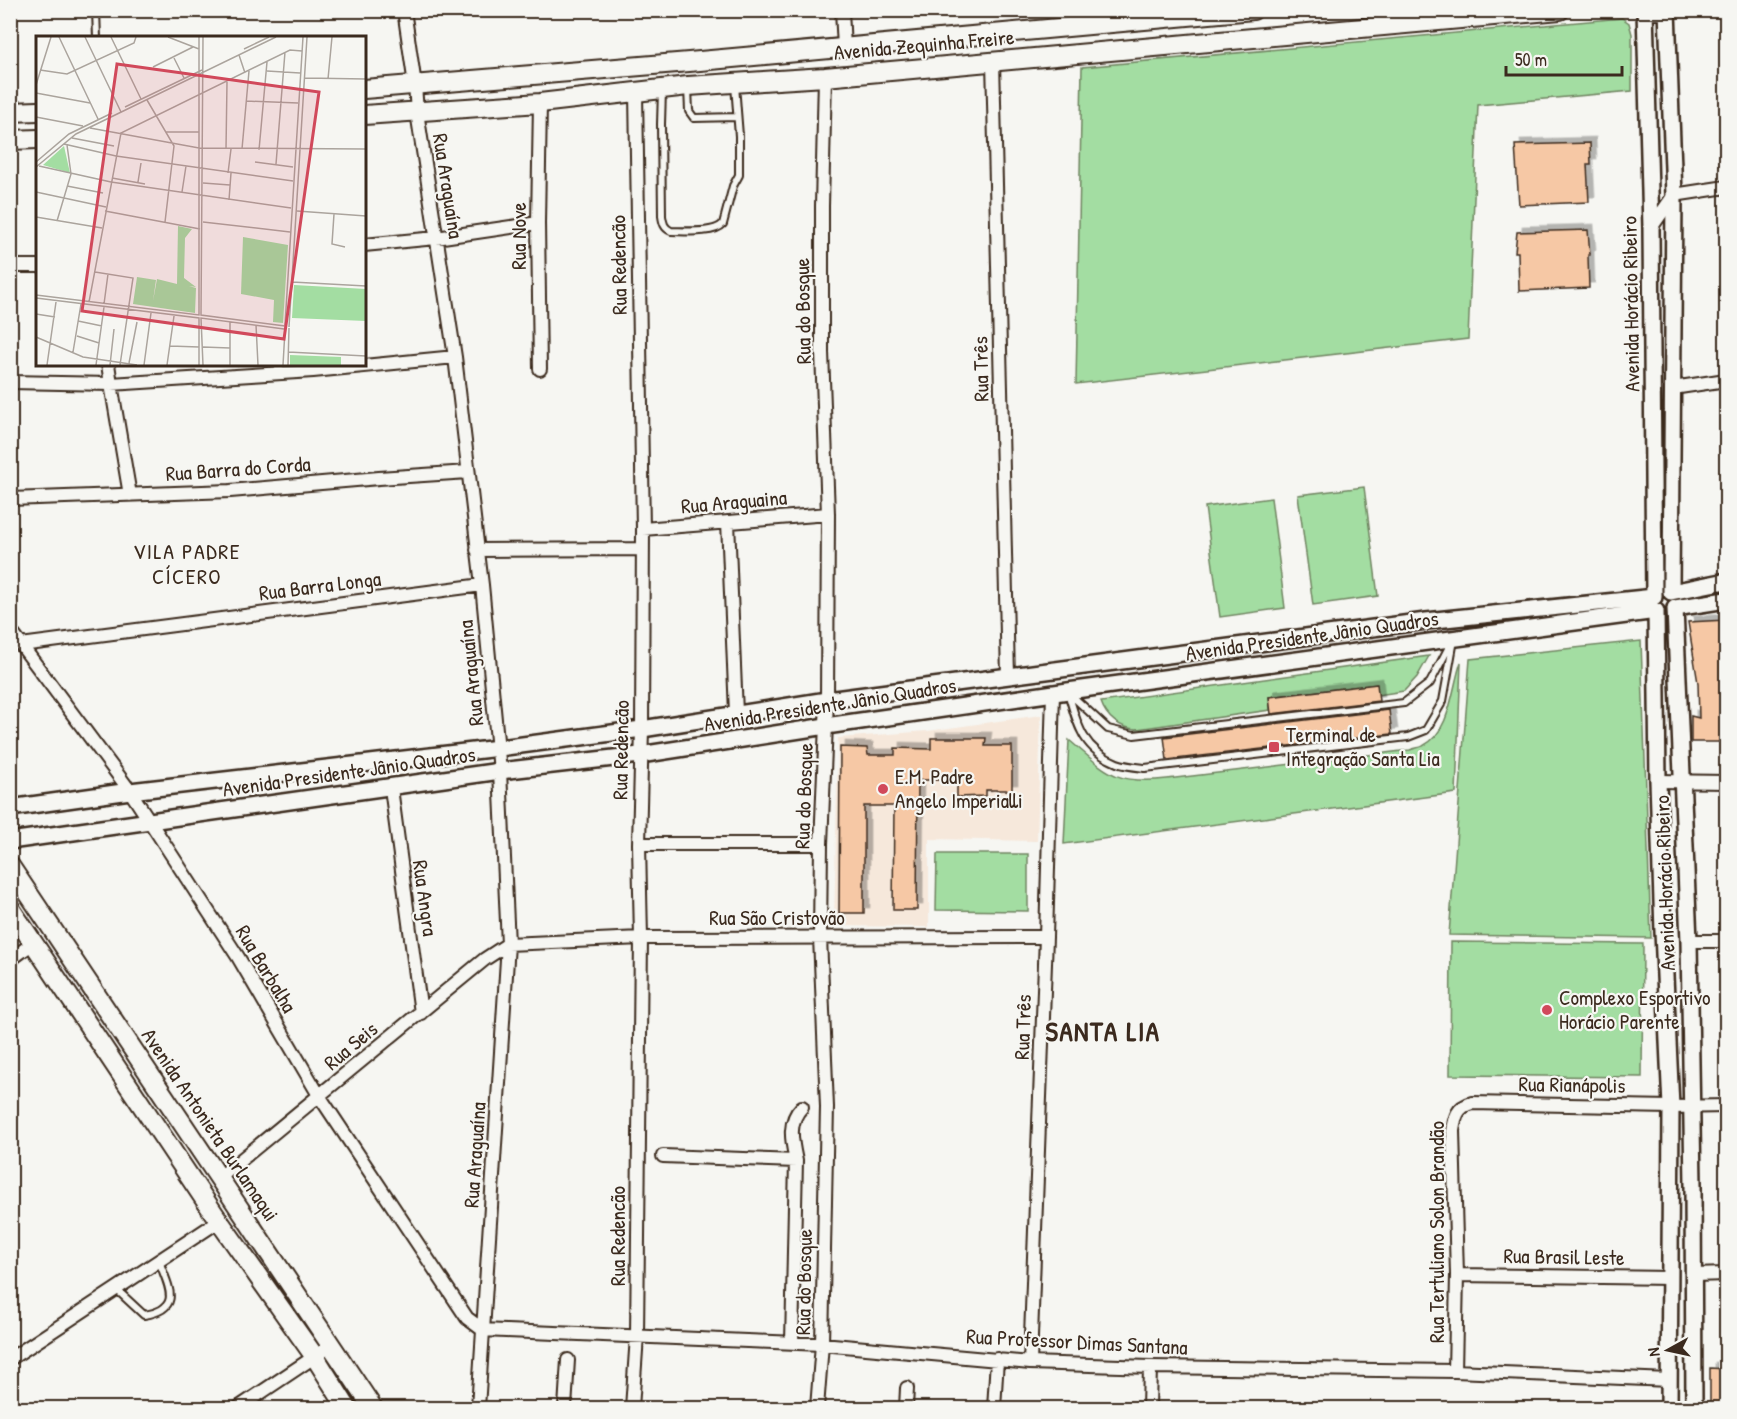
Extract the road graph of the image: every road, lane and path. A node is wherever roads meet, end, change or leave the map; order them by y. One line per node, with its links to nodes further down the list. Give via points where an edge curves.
1 (96, 10): 10 (lane)
2 (404, 10): 16 (street, Rua Araguaína)
3 (842, 10): 11 (street)
4 (1253, 10): 11 (main road, Avenida Zequinha Freire)
5 (1560, 10): 9 (main road, Avenida Zequinha Freire)
6 (1646, 10): 7 (main road); 32 (street, Avenida Horácio Ribeiro)
7 (1661, 10)
8 (1667, 10): 30 (street, Avenida Horácio Ribeiro)
9 (1444, 15): 12 (main road, Avenida Zequinha Freire)
10 (97, 36)
11 (844, 48): 13 (main road, Avenida Zequinha Freire)
12 (993, 61): 14 (main road, Avenida Zequinha Freire); 65 (street, Rua Três)
13 (689, 62): 16 (main road, Avenida Zequinha Freire); 17 (main road)
14 (825, 77): 15 (main road, Avenida Zequinha Freire); 49 (street, Rua do Bosque, via 822,352)
15 (735, 83): 17 (main road, Avenida Zequinha Freire); 26 (lane)
16 (415, 85): 18 (main road, Avenida Zequinha Freire); 24 (street, Rua Araguaína)
17 (688, 86): 19 (main road, Avenida Zequinha Freire); 26 (lane, via 689,111 694,118)
18 (366, 89)
19 (663, 90): 20 (main road, Avenida Zequinha Freire); 26 (lane, via 662,216 670,231 711,230 723,224 739,175)
20 (636, 93): 21 (main road, Avenida Zequinha Freire); 51 (street, Rua Redencão)
21 (540, 103): 24 (main road, Avenida Zequinha Freire); 31 (street, Rua Nove)
22 (36, 111): 23 (main road)
23 (10, 112)
24 (417, 112): 25 (main road, Avenida Zequinha Freire); 33 (street, Rua Araguaína)
25 (366, 115)
26 (737, 117)
27 (36, 139): 28 (main road)
28 (10, 140)
29 (1726, 187): 30 (street)
30 (1674, 195): 32 (street); 45 (street, Avenida Horácio Ribeiro)
31 (538, 223): 33 (street); 41 (street, Rua Nove)
32 (1651, 228): 58 (street, Avenida Horácio Ribeiro)
33 (436, 238): 34 (street); 37 (street, Rua Araguaína)
34 (366, 245)
35 (10, 266): 36 (street)
36 (36, 266)
37 (455, 357): 40 (street); 46 (street, Rua Araguaína)
38 (108, 366): 44 (street)
39 (364, 366): 44 (street)
40 (366, 366)
41 (540, 369)
42 (1726, 380): 45 (street)
43 (10, 382): 44 (street)
44 (111, 384): 47 (street)
45 (1673, 388): 56 (street, Avenida Horácio Ribeiro)
46 (468, 472): 47 (street, Rua Barra do Corda); 53 (street, Rua Araguaína)
47 (130, 495): 48 (street, Rua Barra do Corda)
48 (10, 499)
49 (828, 514): 50 (street, Rua Araguaina); 67 (street, Rua do Bosque)
50 (728, 522): 51 (street, Rua Araguaina); 68 (street)
51 (643, 529): 52 (street, Rua Redencão)
52 (642, 549): 53 (street); 70 (street, Rua Redencão)
53 (477, 550): 55 (street, Rua Araguaína)
54 (1726, 581): 56 (street)
55 (482, 585): 63 (street, Rua Barra Longa); 71 (street, Rua Araguaína)
56 (1671, 592): 58 (street); 59 (street, Avenida Horácio Ribeiro)
57 (1726, 600): 59 (street)
58 (1655, 604): 59 (street, via 1661,615 1668,615); 60 (street, Avenida Presidente Jânio Quadros); 62 (street, Avenida Presidente Jânio Quadros, via 1546,627); 74 (street, Avenida Horácio Ribeiro)
59 (1675, 608): 75 (street, Avenida Horácio Ribeiro)
60 (1426, 621): 62 (street); 64 (street, Avenida Presidente Jânio Quadros)
61 (10, 630): 63 (street, Rua Barbalha)
62 (1454, 638): 66 (street, Avenida Presidente Jânio Quadros); 66 (lane, via 1430,683 1404,703 1134,735 1108,729); 66 (lane, via 1443,700 1426,730 1408,737 1145,768 1118,764 1094,750)
63 (21, 645): 78 (street, Rua Barbalha)
64 (1076, 667): 65 (street, Avenida Presidente Jânio Quadros); 66 (street)
65 (1008, 676): 67 (street, Avenida Presidente Jânio Quadros)
66 (1060, 692): 69 (street, Avenida Presidente Jânio Quadros); 87 (street, Rua Três)
67 (827, 700): 68 (street, Avenida Presidente Jânio Quadros); 69 (street, Rua do Bosque)
68 (736, 713): 70 (street, Avenida Presidente Jânio Quadros)
69 (826, 726): 72 (street, Avenida Presidente Jânio Quadros); 83 (street, Rua do Bosque)
70 (642, 729): 71 (street, Avenida Presidente Jânio Quadros); 72 (street, Rua Redencão)
71 (499, 748): 73 (street, Rua Araguaína); 78 (street, Avenida Presidente Jânio Quadros)
72 (640, 755): 73 (street, Avenida Presidente Jânio Quadros); 82 (street, Rua Redencão)
73 (500, 771): 77 (street, Avenida Presidente Jânio Quadros); 92 (street, Rua Araguaína)
74 (1658, 781): 75 (street); 102 (street, Avenida Horácio Ribeiro)
75 (1683, 782): 76 (street); 89 (street, Avenida Horácio Ribeiro)
76 (1726, 782)
77 (391, 788): 80 (street, Avenida Presidente Jânio Quadros); 94 (street, Rua Angra)
78 (130, 791): 79 (street, Avenida Presidente Jânio Quadros); 80 (street, Rua Barbalha)
79 (10, 808)
80 (149, 822): 81 (street, Avenida Presidente Jânio Quadros); 97 (street, Rua Barbalha, via 238,957)
81 (10, 841)
82 (639, 844): 83 (street); 88 (street, Rua Redencão)
83 (821, 844): 86 (street, Rua do Bosque)
84 (10, 866): 95 (main road, Avenida Antonieta Burlamaqui)
85 (10, 908): 91 (main road, Avenida Antonieta Burlamaqui)
86 (820, 937): 87 (street, Rua São Cristovão); 88 (street, Rua São Cristovão); 116 (street, Rua do Bosque, via 827,1107)
87 (1046, 937): 122 (street, Rua Três)
88 (640, 939): 92 (street, Rua São Cristovão); 114 (street, Rua Redencão)
89 (1689, 941): 90 (street); 99 (street, Avenida Horácio Ribeiro)
90 (1726, 941)
91 (33, 944): 93 (street); 96 (main road, Avenida Antonieta Burlamaqui)
92 (508, 944): 94 (street, Rua Seis); 113 (street, Rua Araguaína)
93 (10, 960)
94 (421, 1013): 97 (street, Rua Seis)
95 (136, 1056): 96 (main road); 105 (main road, Avenida Antonieta Burlamaqui)
96 (118, 1068): 106 (main road, Avenida Antonieta Burlamaqui)
97 (320, 1097): 105 (street, Rua Seis); 113 (street, Rua Barbalha, via 467,1318)
98 (1472, 1103): 102 (street, Rua Rianápolis); 109 (street, Rua Tertuliano Solon Brandão, via 1459,1109 1453,1131)
99 (1693, 1106): 100 (street); 102 (street, Rua Rianápolis); 110 (street, Avenida Horácio Ribeiro)
100 (1726, 1106)
101 (802, 1107): 104 (street, via 792,1127)
102 (1671, 1107): 111 (street, Avenida Horácio Ribeiro)
103 (663, 1156): 104 (street)
104 (796, 1161): 115 (street)
105 (219, 1178): 117 (main road, Avenida Antonieta Burlamaqui)
106 (219, 1221): 107 (street); 118 (main road, Avenida Antonieta Burlamaqui)
107 (158, 1261): 112 (street); 112 (lane, via 167,1282 167,1307 144,1315)
108 (1726, 1274): 110 (street)
109 (1457, 1275): 111 (street, Rua Brasil Leste); 124 (street, Rua Tertuliano Solon Brandão)
110 (1694, 1275): 138 (street, Avenida Horácio Ribeiro)
111 (1670, 1278): 125 (street, Avenida Horácio Ribeiro)
112 (116, 1289): 119 (street)
113 (483, 1330): 114 (street, Rua Professor Dimas Santana); 130 (street, Rua Araguaína)
114 (637, 1336): 115 (street, Rua Professor Dimas Santana); 132 (street, Rua Redencão)
115 (792, 1343): 116 (street, Rua Professor Dimas Santana)
116 (822, 1344): 121 (street, Rua Professor Dimas Santana); 133 (street, Rua do Bosque)
117 (332, 1345): 118 (street); 129 (main road, Avenida Antonieta Burlamaqui)
118 (315, 1357): 127 (street); 128 (main road, Avenida Antonieta Burlamaqui)
119 (10, 1359)
120 (568, 1359): 131 (street)
121 (997, 1359): 122 (street, Rua Professor Dimas Santana); 135 (street)
122 (1030, 1363): 123 (street, Rua Professor Dimas Santana)
123 (1150, 1366): 124 (street, Rua Professor Dimas Santana); 136 (street)
124 (1455, 1371): 125 (street, Rua Professor Dimas Santana)
125 (1669, 1380): 137 (street, Avenida Horácio Ribeiro)
126 (907, 1388): 134 (street)
127 (238, 1408)
128 (347, 1408)
129 (373, 1408)
130 (478, 1408)
131 (565, 1408)
132 (632, 1408)
133 (818, 1408)
134 (906, 1408)
135 (994, 1408)
136 (1149, 1408)
137 (1669, 1408)
138 (1694, 1408)

